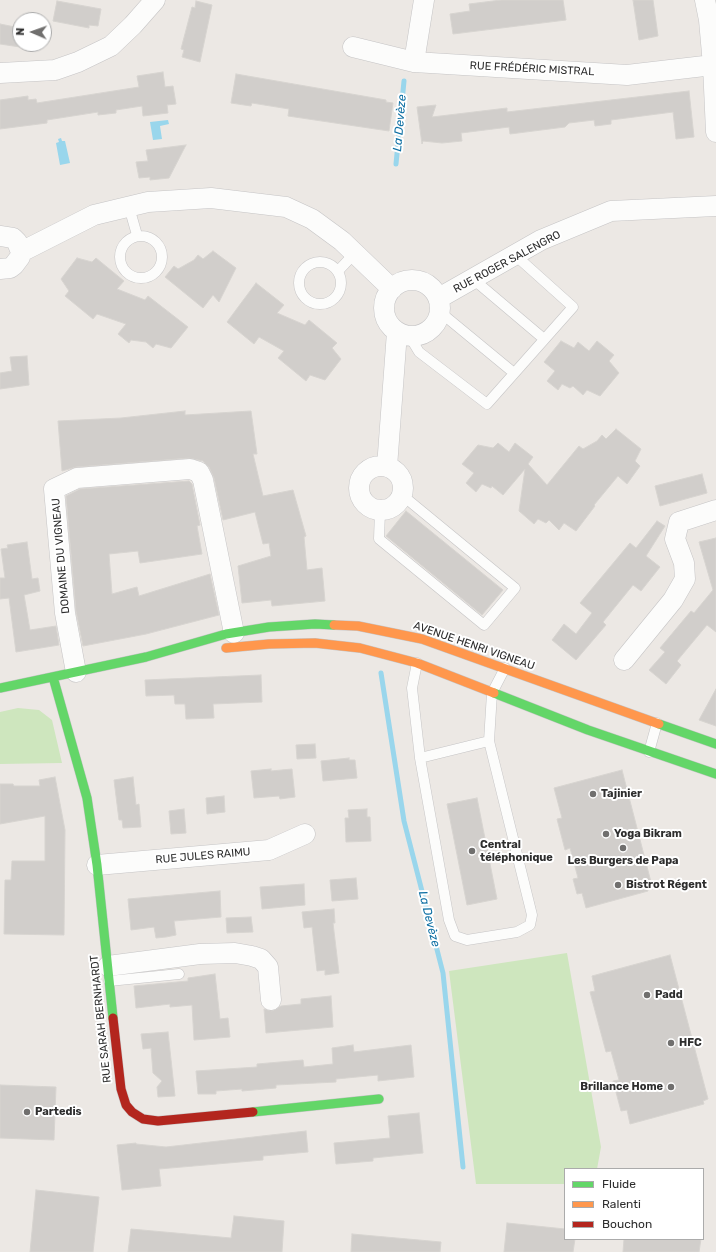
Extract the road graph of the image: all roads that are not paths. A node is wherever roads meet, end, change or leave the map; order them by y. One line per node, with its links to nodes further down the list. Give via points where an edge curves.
1 (154, 0): 7 (street, via 111,46 85,59 55,70)
2 (424, 0): 5 (street)
3 (705, 0): 6 (street)
4 (353, 47): 5 (street, RUE FRÉDÉRIC MISTRAL)
5 (414, 62): 6 (street, RUE FRÉDÉRIC MISTRAL, via 627,74)
6 (713, 65): 8 (street)
7 (0, 73)
8 (716, 132)
9 (716, 206): 15 (street, RUE ROGER SALENGRO, via 611,212 541,240)
10 (129, 207): 11 (lane); 13 (street, via 94,215); 14 (street, via 148,202 211,198 286,207 312,219)
11 (137, 235): 11 (lane, via 151,237 157,241 163,254 160,268 149,277 135,277 124,269 120,256 125,243)
12 (0, 236): 13 (street, via 12,238 17,242)
13 (20, 252): 16 (street, via 20,257 14,265)
14 (355, 253): 17 (lane); 19 (street)
15 (515, 255): 18 (street, RUE ROGER SALENGRO); 22 (lane, via 572,307)
16 (0, 269)
17 (338, 271): 17 (lane, via 342,281 334,300 321,305 308,301 303,296 298,283 309,265 323,262)
18 (473, 279): 20 (street, RUE ROGER SALENGRO); 22 (lane)
19 (392, 289): 20 (street, via 399,283 418,280 434,290); 21 (street, via 386,297 385,316 389,325)
20 (439, 305): 21 (street, via 438,320 427,333); 23 (lane)
21 (403, 334): 23 (lane, via 419,352 487,404); 24 (street)
22 (544, 339): 23 (lane)
23 (514, 373)
24 (387, 467): 25 (street, via 398,475 403,488); 27 (street, via 372,468 361,478 359,485 366,506)
25 (402, 495): 27 (street, via 394,506); 27 (lane, via 515,588 484,625 379,539)
26 (716, 510): 31 (street, via 679,522 675,539 684,563 685,579 673,600)
27 (380, 511)
28 (226, 641): 30 (street, AVENUE HENRI VIGNEAU); 32 (street, AVENUE HENRI VIGNEAU, via 269,644 315,643 360,648); 33 (street, AVENUE HENRI VIGNEAU, via 269,627 315,624 358,626 422,638); 34 (street, DOMAINE DU VIGNEAU, via 203,480 199,472 190,469 77,478 54,489 65,613)
29 (196, 653): 30 (street, AVENUE HENRI VIGNEAU)
30 (146, 657): 34 (street, AVENUE HENRI VIGNEAU)
31 (624, 660)
32 (417, 663): 37 (street, AVENUE HENRI VIGNEAU); 42 (lane, via 412,688)
33 (505, 668): 37 (lane); 38 (street, AVENUE HENRI VIGNEAU)
34 (76, 672): 35 (street, AVENUE HENRI VIGNEAU)
35 (53, 677): 36 (street, AVENUE HENRI VIGNEAU); 45 (street, RUE SARAH BERNHARDT, via 87,798)
36 (0, 688)
37 (492, 693): 39 (lane); 41 (street, AVENUE HENRI VIGNEAU)
38 (658, 723): 40 (street, AVENUE HENRI VIGNEAU); 41 (lane)
39 (489, 741): 42 (lane); 42 (lane, via 532,915 530,925 517,932 467,940 454,936)
40 (716, 744)
41 (649, 752): 43 (street, AVENUE HENRI VIGNEAU)
42 (420, 758)
43 (716, 774)
44 (305, 834): 45 (street, RUE JULES RAIMU, via 269,850)
45 (97, 865): 46 (street, RUE SARAH BERNHARDT)
46 (109, 973): 47 (lane); 48 (street, via 200,954 236,953 252,956 268,967); 49 (street, RUE SARAH BERNHARDT, via 120,1089 132,1112 143,1119 158,1121)
47 (179, 974)
48 (271, 1000)
49 (379, 1100)

